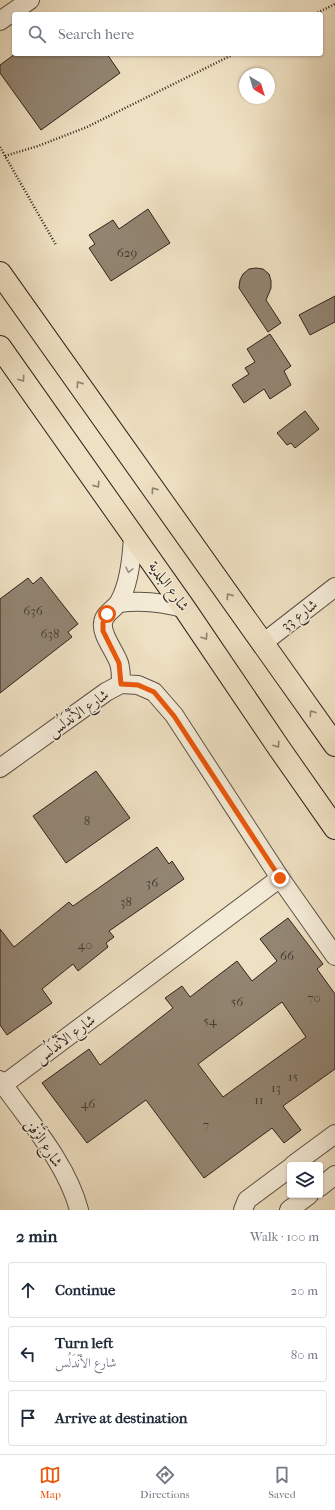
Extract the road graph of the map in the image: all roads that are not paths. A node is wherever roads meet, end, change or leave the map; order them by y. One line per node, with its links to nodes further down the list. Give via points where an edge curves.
1 (30, 0): 2 (street)
2 (0, 20)
3 (0, 273): 9 (main road, one-way to 3)
4 (0, 347): 5 (main road, شارع البلدية, one-way to 5)
5 (133, 536): 7 (street, one-way to 7, via 129,570); 8 (main road, شارع البلدية)
6 (335, 587): 9 (street, شارع 33)
7 (119, 603): 8 (street, via 153,601); 10 (street, via 107,614 103,631 119,663)
8 (186, 609): 13 (main road, شارع البلدية, one-way to 13)
9 (263, 643): 11 (main road, one-way to 9)
10 (121, 684): 12 (street, شارع الأنْدَلُس); 14 (street, شارع الأنْدَلُس, via 138,685 154,692 174,716)
11 (335, 745)
12 (0, 768)
13 (335, 828)
14 (280, 878): 15 (street, شارع الأنْدَلُس); 16 (street, شارع الأنْدَلُس)
15 (335, 956)
16 (2, 1082): 23 (street, شارع الزَّفْن, via 56,1158 71,1185)
17 (335, 1134): 18 (street)
18 (298, 1162)
19 (287, 1170): 24 (street, via 247,1200)
20 (335, 1176): 21 (street)
21 (323, 1185)
22 (305, 1198): 25 (street)
23 (79, 1210)
24 (244, 1210)
25 (289, 1210)

